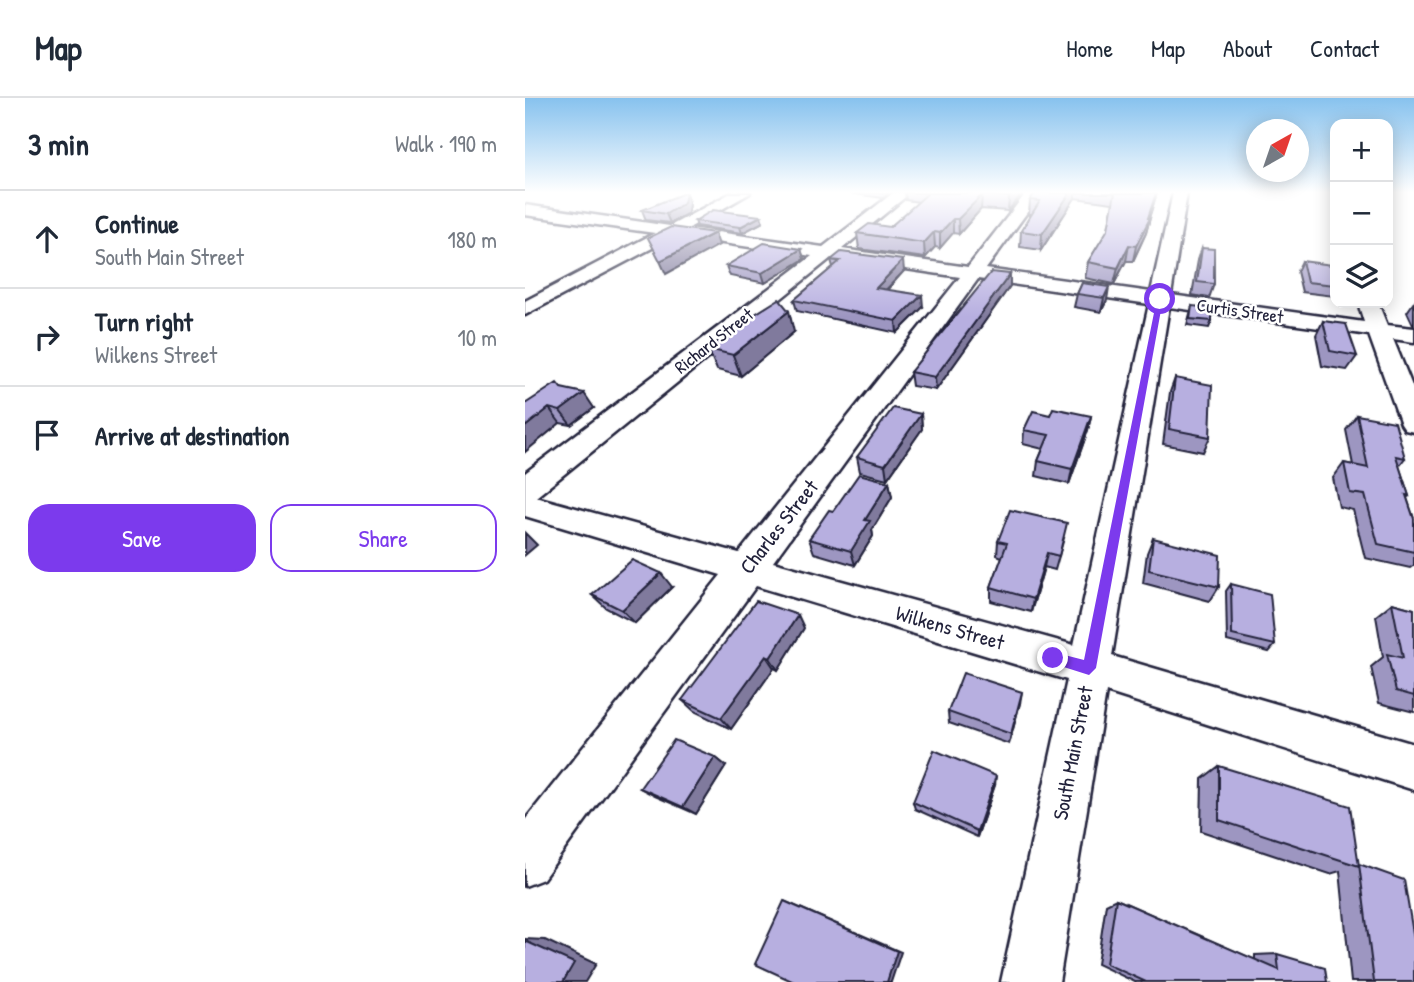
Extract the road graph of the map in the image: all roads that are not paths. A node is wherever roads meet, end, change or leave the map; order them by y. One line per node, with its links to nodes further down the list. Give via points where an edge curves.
1 (667, 234): 10 (street)
2 (696, 234): 6 (street, Curtis Street)
3 (851, 234): 6 (street, Richard Street)
4 (1004, 234): 7 (street, Charles Street)
5 (1173, 234): 8 (street, South Main Street)
6 (827, 253): 7 (street, Curtis Street); 14 (street, Richard Street)
7 (975, 273): 8 (street, Curtis Street); 16 (street, Charles Street)
8 (1160, 299): 11 (street, Curtis Street); 17 (street, South Main Street)
9 (1371, 308): 11 (street)
10 (525, 309)
11 (1378, 330): 12 (street, Curtis Street); 13 (street)
12 (1414, 335)
13 (1414, 424)
14 (525, 489)
15 (525, 505): 16 (street, Wilkens Street)
16 (746, 570): 17 (street, Wilkens Street); 19 (street, Charles Street)
17 (1089, 668): 18 (street, Wilkens Street); 20 (street, South Main Street)
18 (1414, 767)
19 (525, 861)
20 (1030, 982)

